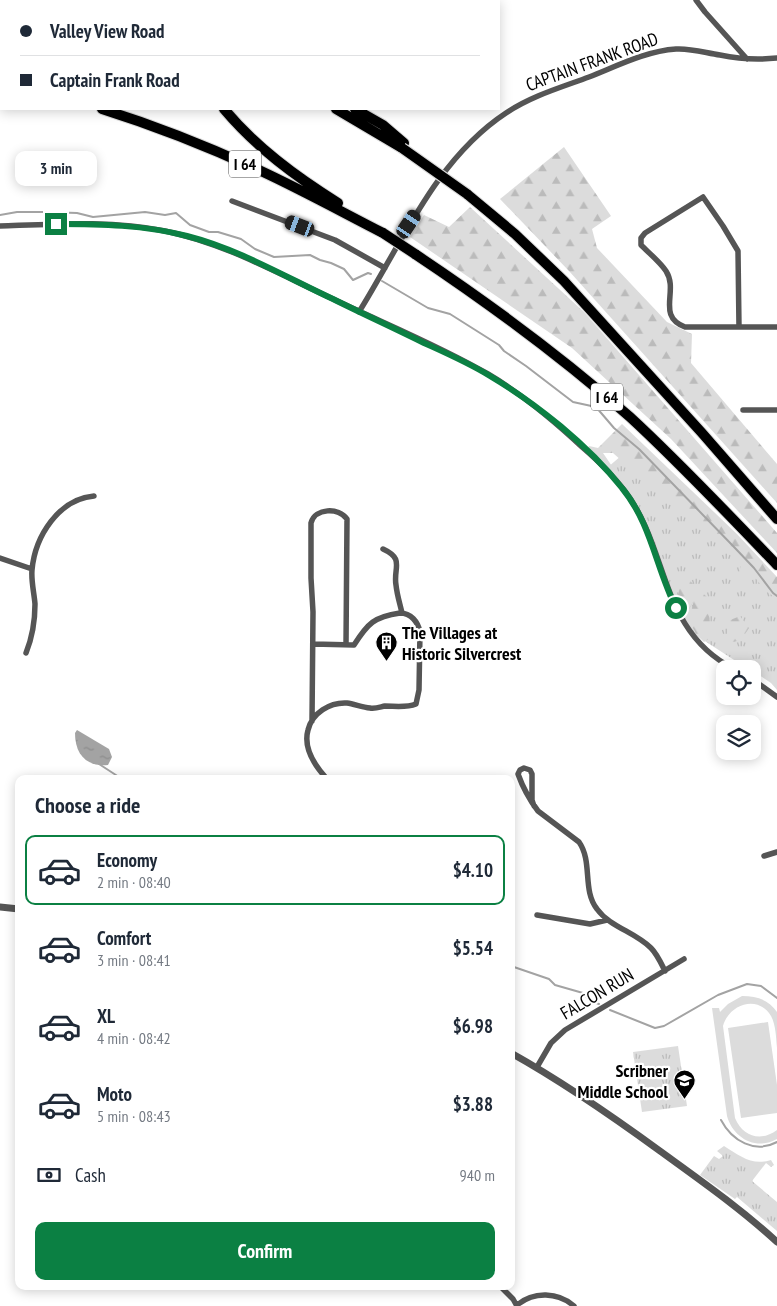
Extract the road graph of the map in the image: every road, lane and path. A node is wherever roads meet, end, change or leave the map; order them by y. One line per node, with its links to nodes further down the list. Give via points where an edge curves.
1 (696, 0): 3 (street)
2 (777, 58): 3 (street, CAPTAIN FRANK ROAD)
3 (747, 59): 12 (street, CAPTAIN FRANK ROAD, via 687,49 659,52 522,103 485,128 460,152 409,224)
4 (105, 110): 11 (highway, I 64, via 241,162)
5 (225, 110): 11 (highway, via 252,140 284,167)
6 (338, 110): 8 (highway, I 64)
7 (357, 110): 8 (highway, via 383,125)
8 (403, 146): 19 (highway, I 64, bridge, via 516,234 564,281)
9 (232, 201): 12 (street, via 335,240)
10 (0, 226): 13 (street, via 103,224 165,231 228,250)
11 (383, 233): 22 (highway, I 64, bridge, via 508,318 595,388 677,462)
12 (385, 268): 13 (street, CAPTAIN FRANK ROAD)
13 (359, 312): 28 (street, via 489,375 534,406 604,467 635,504 685,624 695,639)
14 (740, 327): 14 (street, via 685,327 676,323 670,316 666,271 641,245 645,233 703,197 738,251); 15 (street)
15 (777, 327)
16 (743, 410): 17 (street)
17 (777, 410)
18 (94, 496): 23 (street, via 71,502 53,519 43,534)
19 (777, 519)
20 (383, 549): 24 (street, via 397,559 396,584)
21 (0, 558): 23 (street)
22 (777, 565)
23 (32, 569): 27 (street, via 34,625)
24 (402, 613): 26 (street, via 371,622 354,645); 31 (street, via 413,618 419,627 418,702 410,706 370,708 343,703 317,714)
25 (312, 644): 26 (street); 26 (street, via 311,523 319,512 335,511 344,515 348,524); 31 (street)
26 (346, 645)
27 (26, 653)
28 (721, 660)
29 (761, 685): 30 (street)
30 (777, 697)
31 (312, 721): 32 (street, via 307,736 309,750)
32 (324, 775)
33 (534, 806): 33 (street, via 532,774 523,768 518,776); 39 (street, via 582,846 592,901)
34 (777, 852): 35 (street)
35 (764, 856)
36 (0, 907): 37 (street)
37 (15, 908)
38 (537, 915): 39 (street, via 590,924)
39 (608, 920): 41 (street, via 651,948)
40 (684, 959): 41 (street, FALCON RUN)
41 (665, 971): 43 (street, FALCON RUN, via 557,1036)
42 (515, 1055): 43 (street)
43 (536, 1067): 44 (street, via 606,1112 732,1202)
44 (777, 1242)
45 (504, 1290): 46 (street)
46 (517, 1306): 47 (street, via 541,1294 559,1297)
47 (574, 1306)

